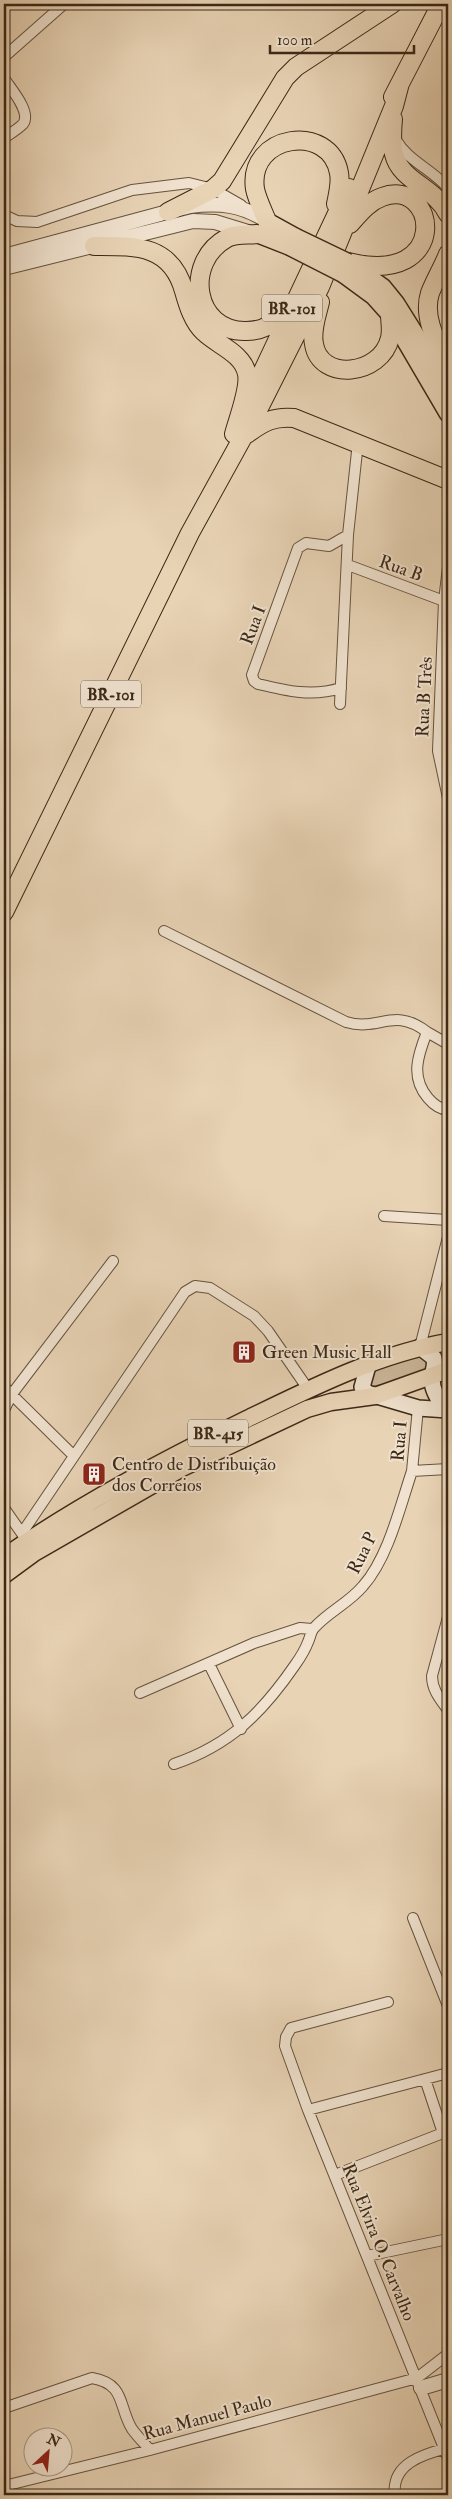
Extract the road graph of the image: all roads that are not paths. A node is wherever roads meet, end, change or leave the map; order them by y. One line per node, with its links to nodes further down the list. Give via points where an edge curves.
1 (64, 4): 4 (street)
2 (392, 4): 11 (highway, via 296,67 285,78 231,170)
3 (440, 4): 6 (highway, BR-101)
4 (4, 57)
5 (4, 78): 9 (street, via 20,101 25,119)
6 (399, 87): 7 (highway, BR-101); 16 (highway, BR-101, via 388,104)
7 (394, 106): 8 (highway); 16 (highway, BR-101)
8 (392, 134): 10 (street, via 406,154 430,170); 14 (highway, via 396,163 438,197)
9 (4, 138)
10 (448, 188)
11 (213, 189): 12 (street); 13 (highway); 15 (street, via 189,183 156,186 132,190 37,222)
12 (248, 209): 13 (street, via 210,204); 17 (street)
13 (168, 212): 20 (street)
14 (448, 214)
15 (4, 216)
16 (338, 226): 17 (highway, via 339,175 336,163 329,152 298,139 284,141 271,148 256,174 255,189); 22 (highway, via 373,202 395,194 413,200 428,216 428,236 413,260 385,268); 23 (highway, BR-101)
17 (262, 228): 18 (street, via 193,220); 22 (main road, bridge); 23 (highway, via 228,237 210,251 200,270 198,287 203,304 220,325 238,331 259,331)
18 (94, 246): 21 (street); 28 (highway, via 137,246 174,266 190,310 203,332 241,362 247,374)
19 (448, 254): 25 (highway, via 430,295 429,316)
20 (4, 256)
21 (4, 268)
22 (346, 268): 24 (main road); 26 (main road, via 383,287)
23 (312, 284): 24 (highway, via 321,297 314,324 314,344 321,358 337,368 353,371 368,366 382,354 390,338); 28 (highway, BR-101)
24 (390, 314): 27 (main road)
25 (448, 365)
26 (448, 386)
27 (448, 414)
28 (238, 436): 29 (highway, via 264,421 280,417 294,418); 39 (highway, BR-101)
29 (358, 442): 30 (highway); 31 (street)
30 (448, 480)
31 (348, 535): 32 (street); 36 (street, Rua I, via 329,546 306,543 298,548 252,675 258,684 297,693 328,692)
32 (348, 565): 34 (street, Rua B); 36 (street)
33 (448, 567): 34 (street, Rua B Três)
34 (444, 600): 35 (street, Rua B Três)
35 (446, 627): 38 (street, Rua B Três, via 438,751)
36 (341, 688): 37 (street)
37 (340, 704)
38 (448, 798)
39 (4, 912)
40 (164, 931): 41 (street, via 346,1022 368,1024 399,1018)
41 (427, 1032): 42 (street); 43 (street, via 417,1057 416,1074 425,1095 433,1104)
42 (448, 1044)
43 (446, 1110)
44 (384, 1216): 45 (street)
45 (448, 1220)
46 (448, 1237): 49 (street)
47 (113, 1261): 55 (street)
48 (448, 1342): 49 (main road, BR-415)
49 (420, 1347): 50 (main road, BR-415); 52 (main road, via 434,1358)
50 (368, 1366): 54 (main road, BR-415); 56 (main road, via 362,1387)
51 (448, 1370): 52 (main road, BR-415)
52 (432, 1378): 56 (main road, BR-415); 59 (main road, via 437,1399)
53 (4, 1386): 55 (street)
54 (308, 1389): 60 (street, via 254,1316 210,1288 195,1286 185,1292); 64 (main road, BR-415, via 184,1450)
55 (12, 1394): 58 (street); 60 (street)
56 (375, 1396): 57 (main road); 66 (main road, BR-415, via 330,1402 308,1409 192,1463 34,1553)
57 (418, 1408): 59 (main road); 62 (street, Rua I)
58 (4, 1410)
59 (447, 1410)
60 (74, 1456): 64 (street)
61 (448, 1469): 62 (street, Rua I)
62 (412, 1471): 68 (street, Rua P, via 373,1573 352,1599)
63 (4, 1508): 64 (street)
64 (25, 1537): 65 (main road, BR-415)
65 (4, 1557)
66 (4, 1575)
67 (448, 1617): 71 (street, via 432,1676 437,1695)
68 (312, 1629): 69 (street, via 300,1628 262,1640); 72 (street, via 296,1665)
69 (209, 1664): 70 (street); 72 (street)
70 (140, 1693)
71 (448, 1710)
72 (241, 1730): 73 (street, via 208,1750)
73 (174, 1764)
74 (413, 1918): 75 (street)
75 (445, 1988): 77 (street)
76 (388, 2002): 80 (street, Rua Elvira O. Carvalho, via 291,2028 285,2046)
77 (448, 2006)
78 (448, 2073): 79 (street)
79 (425, 2079): 80 (street); 81 (street, via 443,2133)
80 (308, 2110): 81 (street, Rua Elvira O. Carvalho)
81 (335, 2175): 83 (street, Rua Elvira O. Carvalho)
82 (448, 2239): 83 (street)
83 (367, 2256): 86 (street, Rua Elvira O. Carvalho)
84 (448, 2354): 86 (street)
85 (448, 2380): 86 (street)
86 (419, 2383): 88 (street, Rua Manuel Paulo); 89 (street, Rua Elvira O. Carvalho)
87 (4, 2408): 88 (street, via 92,2378 100,2379 116,2390 131,2428)
88 (150, 2450): 90 (street, Rua Manuel Paulo)
89 (447, 2452): 91 (street, via 406,2464 393,2485)
90 (4, 2486)
91 (395, 2495)

